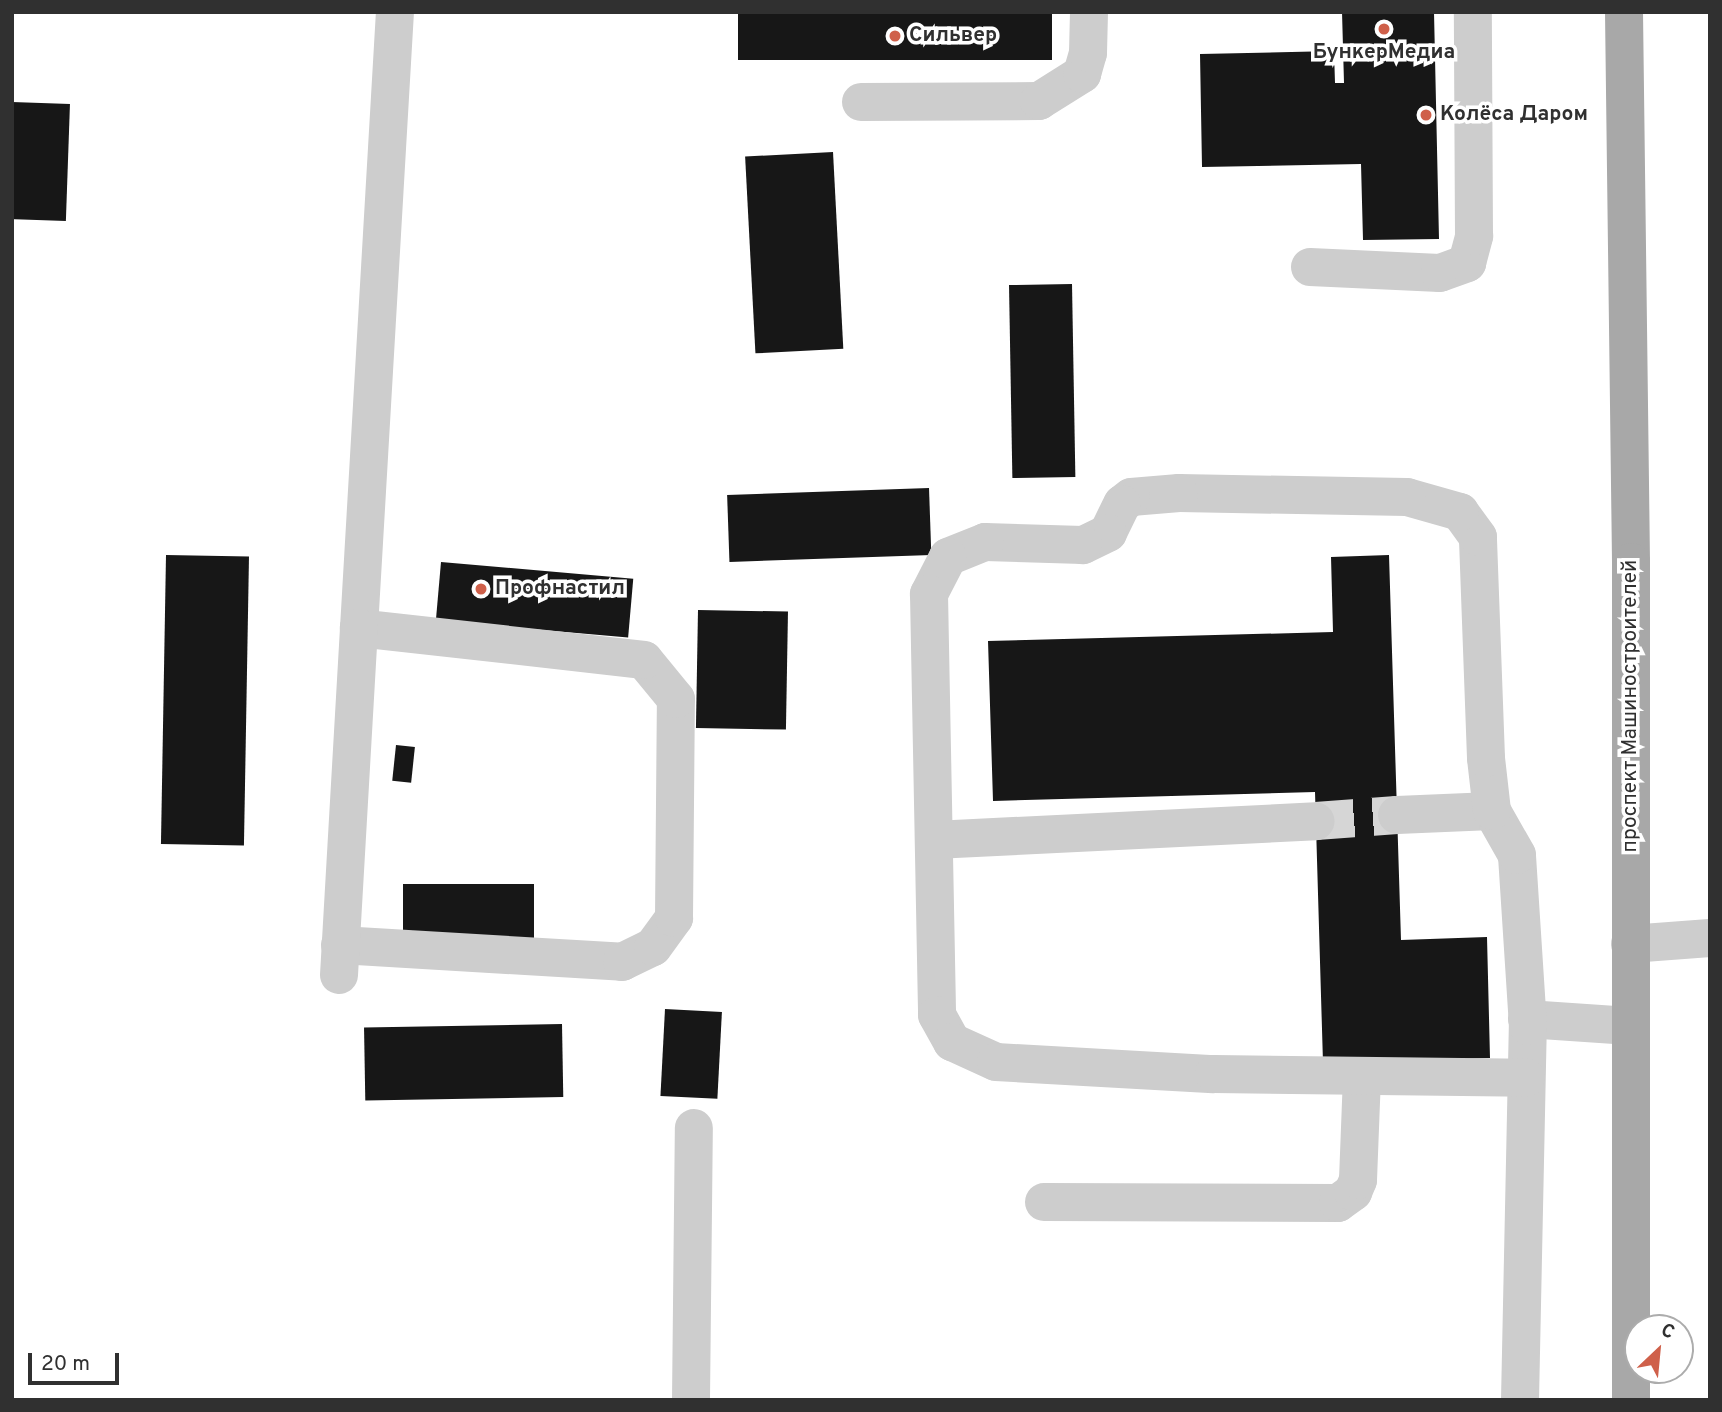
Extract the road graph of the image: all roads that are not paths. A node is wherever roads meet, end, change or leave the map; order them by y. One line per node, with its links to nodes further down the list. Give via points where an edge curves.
1 (395, 12): 7 (lane)
2 (1089, 12): 5 (lane, via 1088,53 1082,74 1039,101)
3 (1473, 12): 6 (lane, via 1474,236 1466,263 1440,273)
4 (1625, 12): 13 (main road, проспект Машиностроителей)
5 (861, 102)
6 (1310, 267)
7 (359, 628): 7 (lane, via 644,660 676,699 674,918 653,947 622,962 340,960)
8 (1492, 811): 9 (lane); 11 (lane, via 1478,537 1460,512 1407,497 1179,493 1131,497 1122,504 1108,533 1083,545 985,542 948,556 929,594); 14 (lane, via 1517,855)
9 (1397, 814)
10 (1316, 821): 11 (lane)
11 (934, 840): 16 (lane, via 937,1015 952,1042 996,1062 1213,1074)
12 (1710, 939): 13 (lane)
13 (1630, 944): 15 (main road, проспект Машиностроителей)
14 (1527, 1019): 15 (lane); 17 (lane)
15 (1630, 1026): 22 (main road, проспект Машиностроителей)
16 (1362, 1076): 17 (lane); 19 (lane, via 1358,1180 1353,1192 1338,1203)
17 (1526, 1078): 21 (lane)
18 (694, 1128): 20 (lane)
19 (1044, 1202)
20 (691, 1400)
21 (1520, 1400)
22 (1631, 1400)

